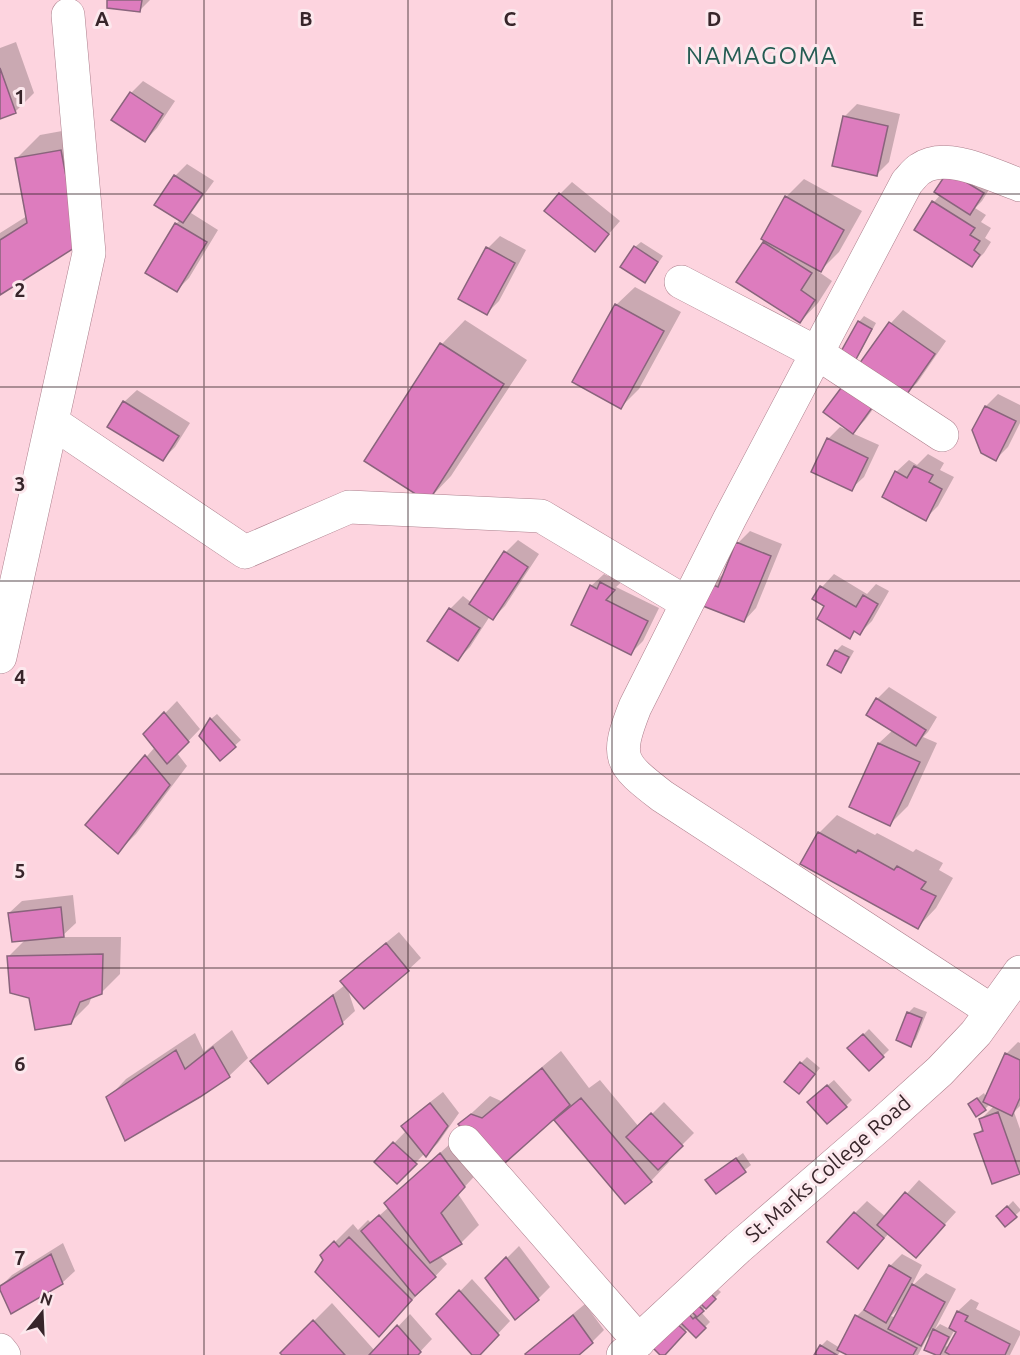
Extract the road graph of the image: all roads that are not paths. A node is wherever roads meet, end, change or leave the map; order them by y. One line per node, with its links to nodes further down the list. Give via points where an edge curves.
1 (68, 15): 5 (street, via 89,253)
2 (1020, 185): 4 (street, via 960,163 939,162 921,168 907,182)
3 (681, 282): 4 (street)
4 (817, 353): 6 (street); 7 (street)
5 (52, 422): 7 (street, via 245,552 349,507 541,516); 8 (street)
6 (942, 435)
7 (687, 603): 10 (street, via 625,733 626,764 662,796)
8 (0, 657)
9 (1020, 972): 10 (street, St.Marks College Road)
10 (992, 1011): 12 (street, St.Marks College Road, via 940,1071 738,1248)
11 (465, 1142): 12 (street)
12 (631, 1348)
13 (0, 1350): 14 (street)
14 (4, 1355)

